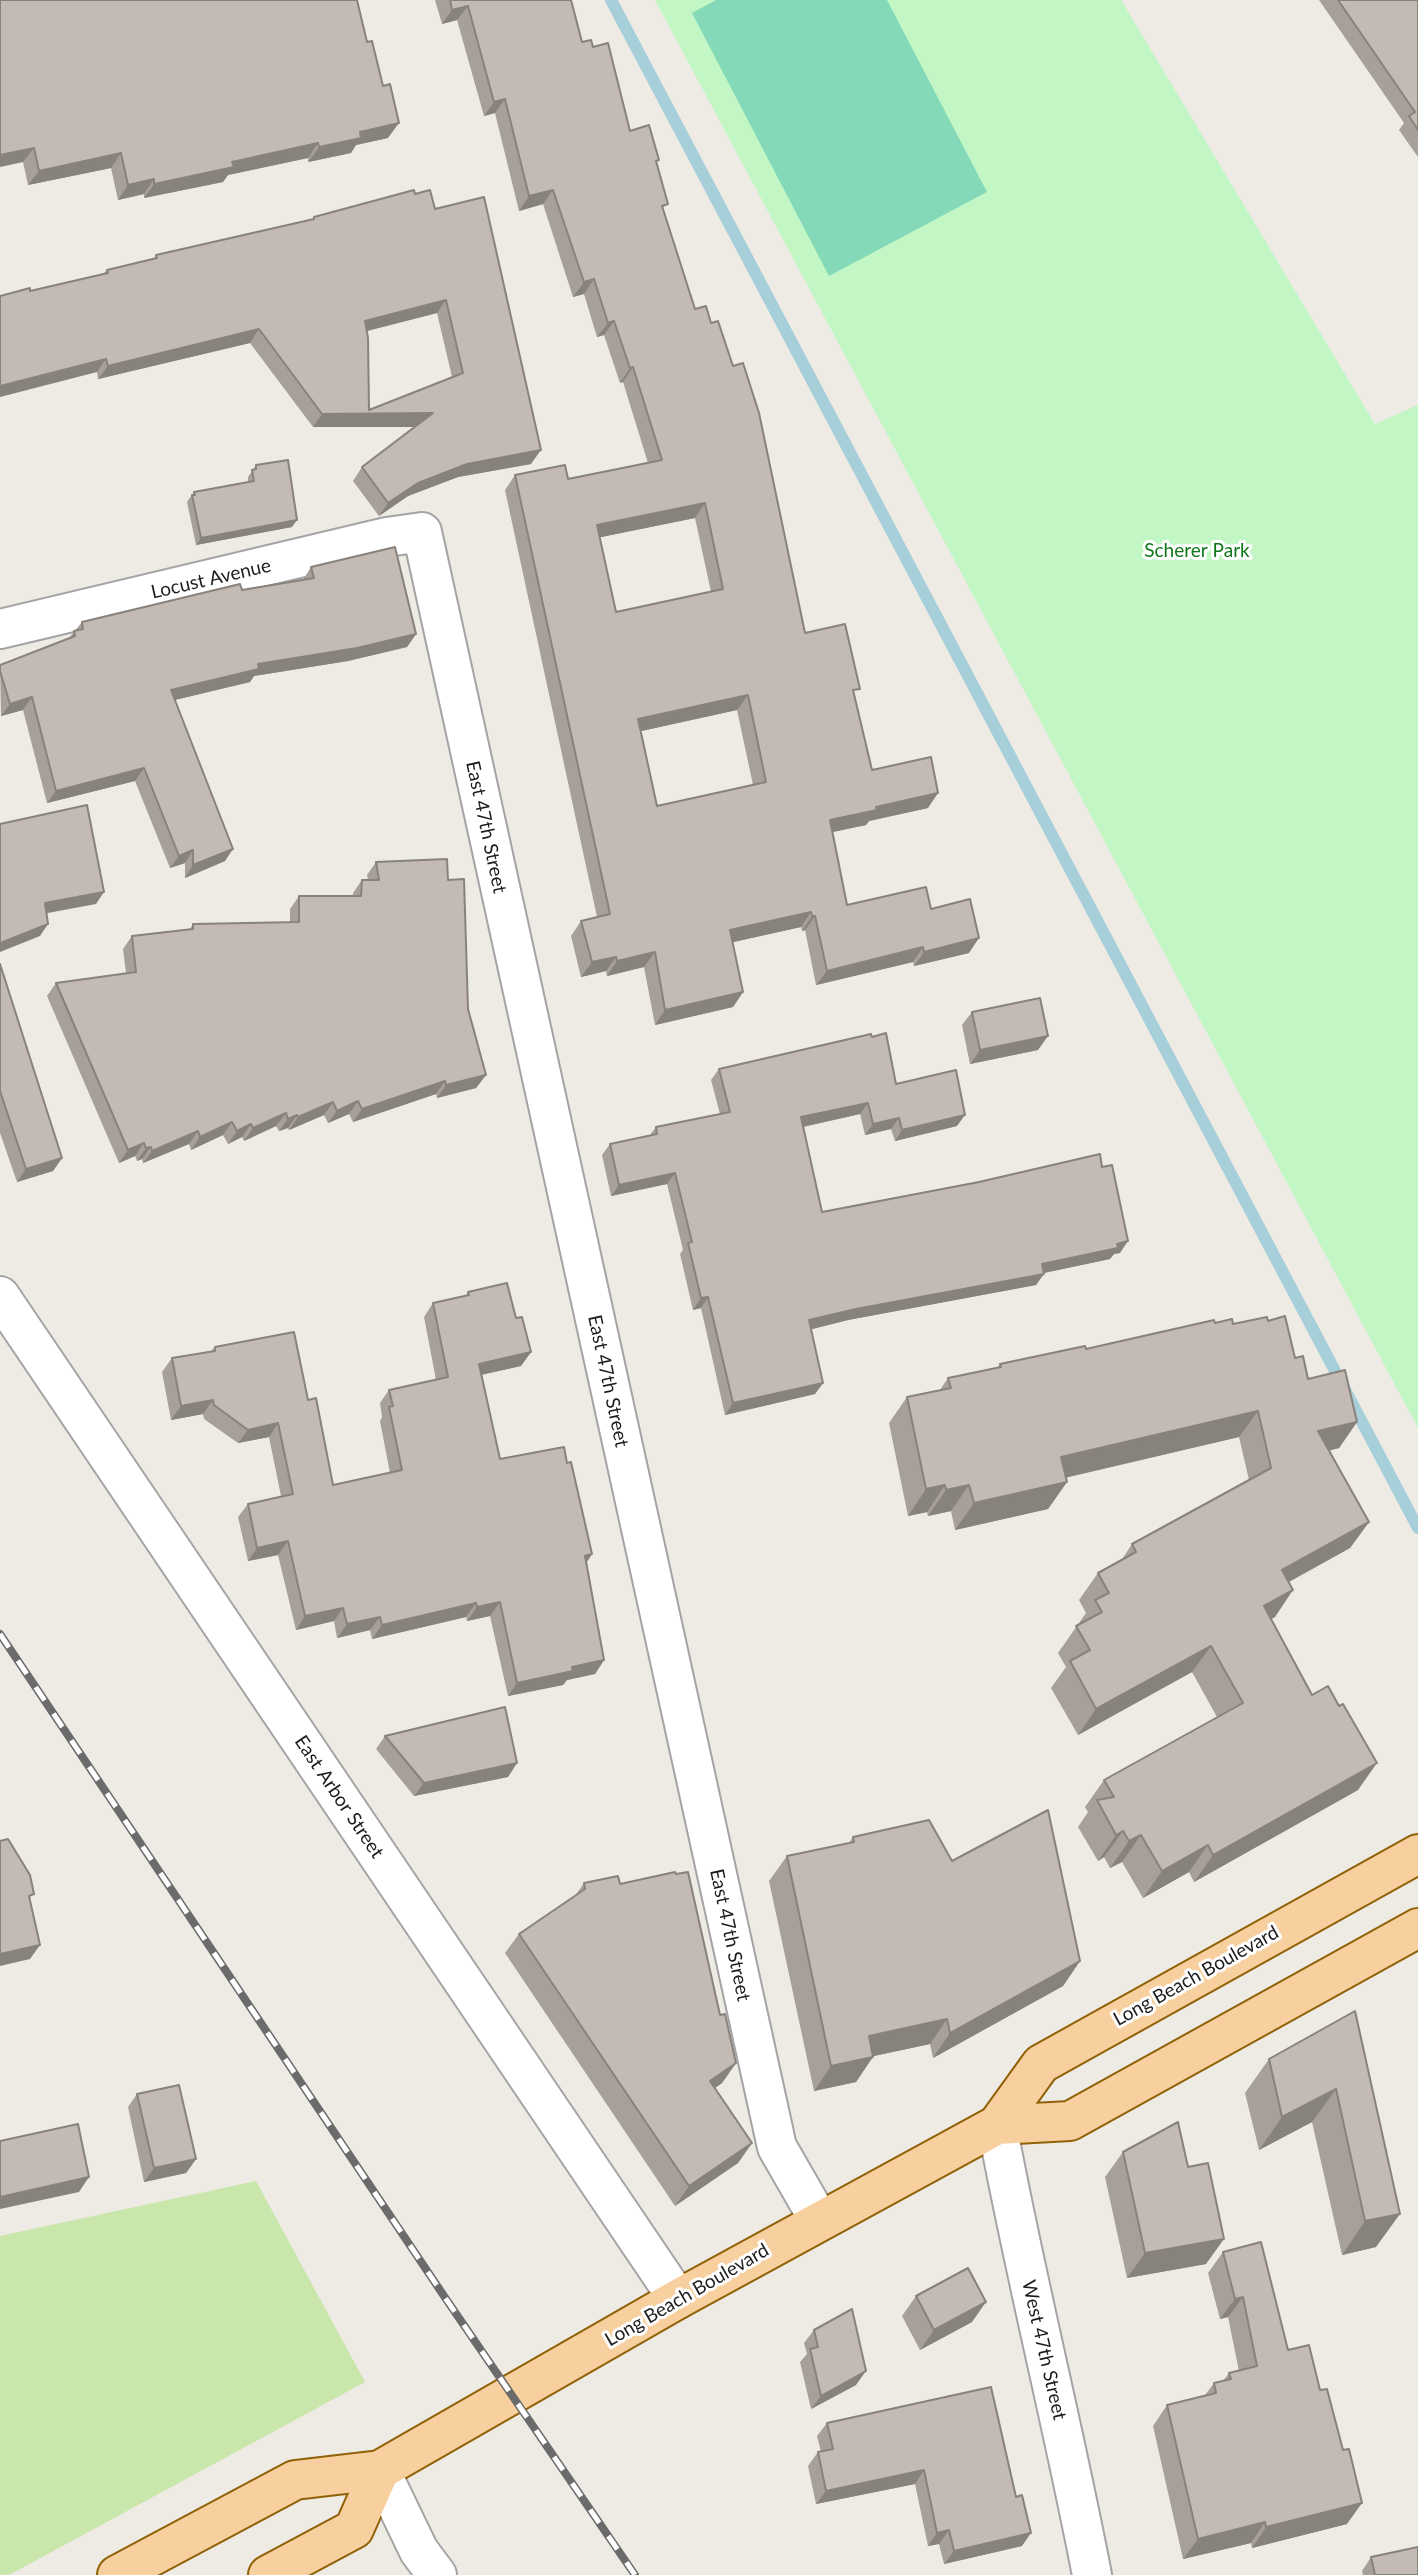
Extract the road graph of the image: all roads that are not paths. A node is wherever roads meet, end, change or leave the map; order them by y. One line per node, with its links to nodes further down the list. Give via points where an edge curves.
1 (422, 532): 2 (street, Locust Avenue); 7 (street, East 47th Street, via 777,2147)
2 (0, 629)
3 (0, 1296): 8 (street, East Arbor Street)
4 (1418, 1854): 6 (main road, Long Beach Boulevard, via 1041,2064)
5 (1418, 1928): 6 (main road, Long Beach Boulevard, via 1070,2122)
6 (997, 2125): 7 (main road, Long Beach Boulevard); 13 (street, West 47th Street)
7 (819, 2221): 8 (main road, Long Beach Boulevard)
8 (678, 2299): 9 (main road, Long Beach Boulevard)
9 (380, 2470): 10 (street); 11 (main road, Long Beach Boulevard, via 295,2480); 12 (main road, via 354,2529)
10 (427, 2567)
11 (117, 2575)
12 (268, 2575)
13 (1092, 2575)

